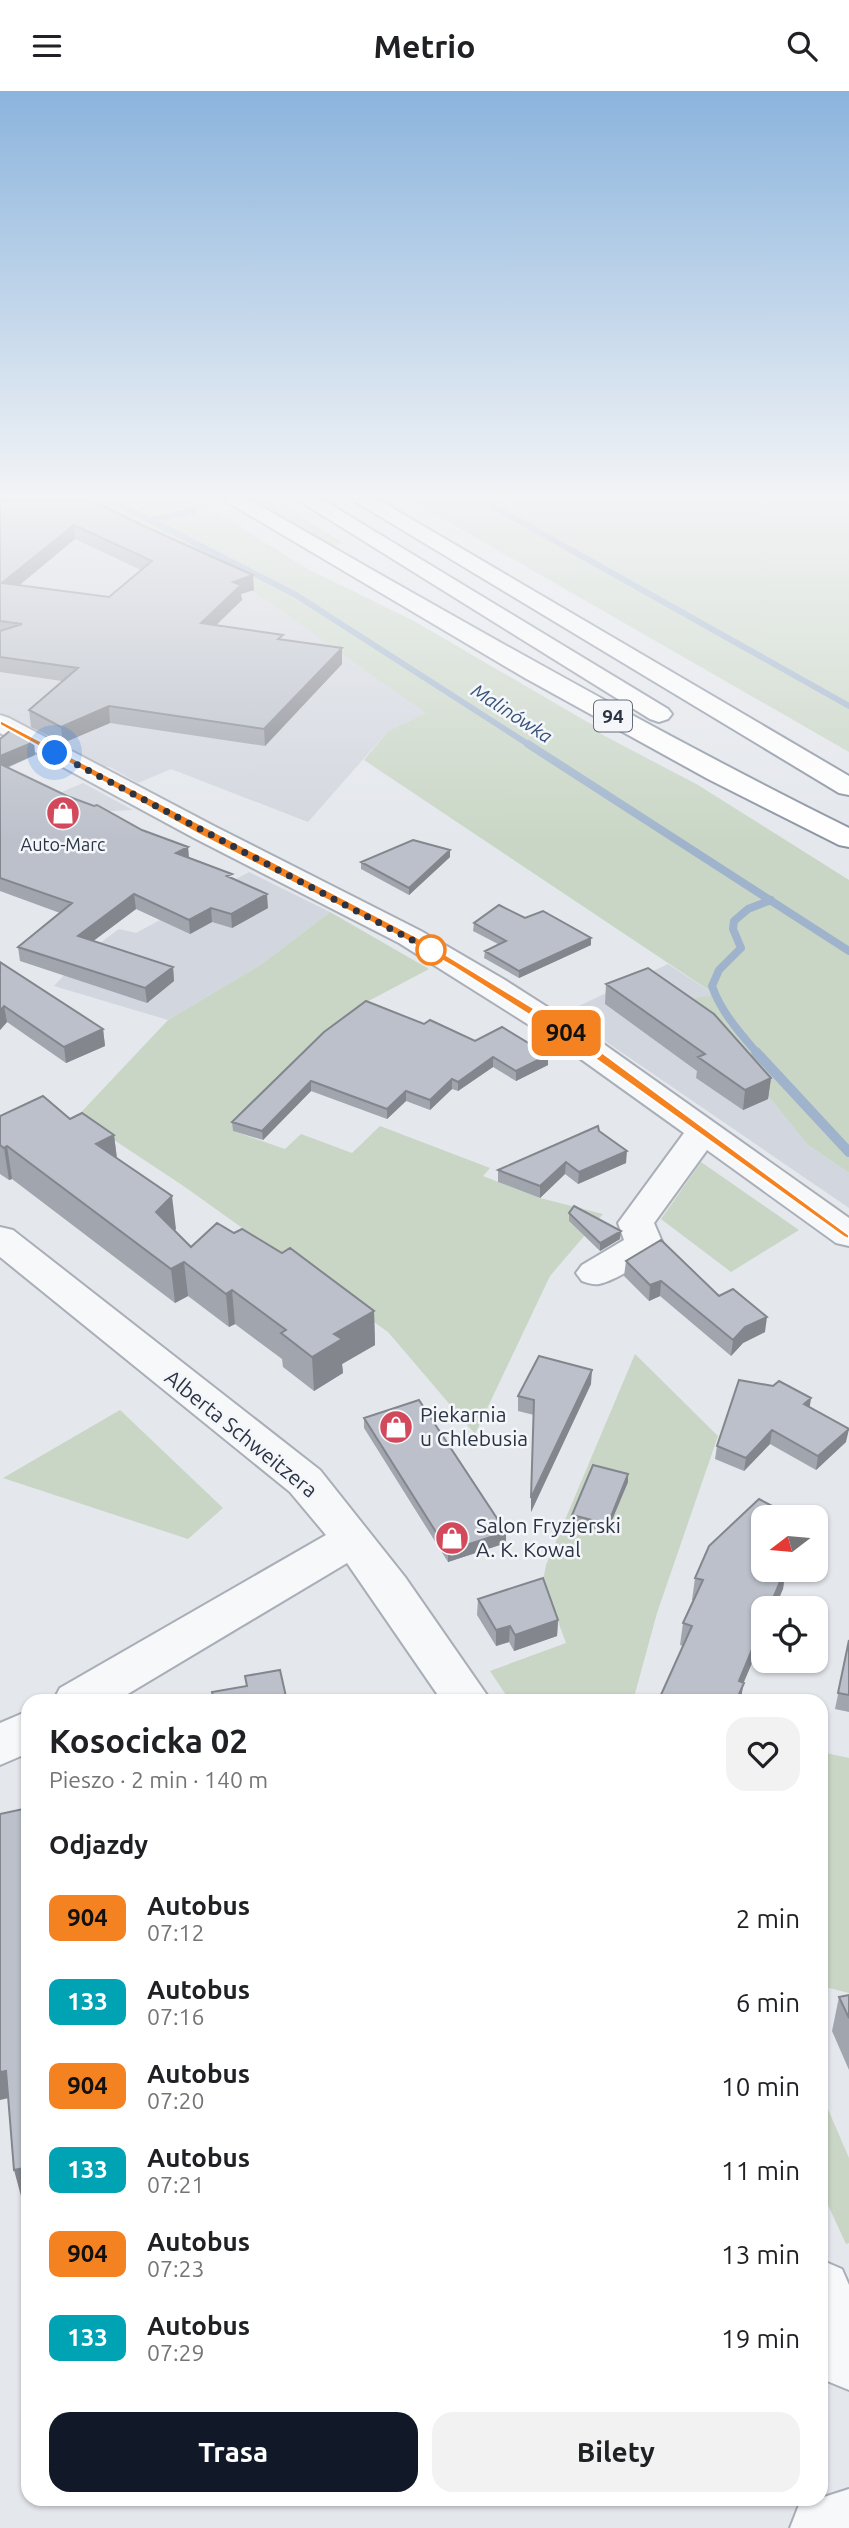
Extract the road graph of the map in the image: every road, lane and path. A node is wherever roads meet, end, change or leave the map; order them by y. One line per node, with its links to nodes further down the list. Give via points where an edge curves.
1 (431, 614): 7 (highway, 94, via 716,773)
2 (494, 614): 6 (highway)
3 (555, 614): 5 (highway)
4 (0, 723): 8 (street, via 432,950 576,1039)
5 (849, 787)
6 (849, 829)
7 (849, 839)
8 (705, 1133): 9 (street); 11 (street, via 636,1223 644,1244)
9 (849, 1235)
10 (0, 1238): 12 (street, Alberta Schweitzera, via 305,1481)
11 (595, 1273)
12 (352, 1540): 13 (street); 14 (street, Alberta Schweitzera)
13 (89, 1694)
14 (462, 1694)
15 (21, 1734): 16 (street)
16 (0, 1746)
17 (828, 2307): 18 (street)
18 (849, 2359)
19 (849, 2521): 20 (street)
20 (822, 2528)

